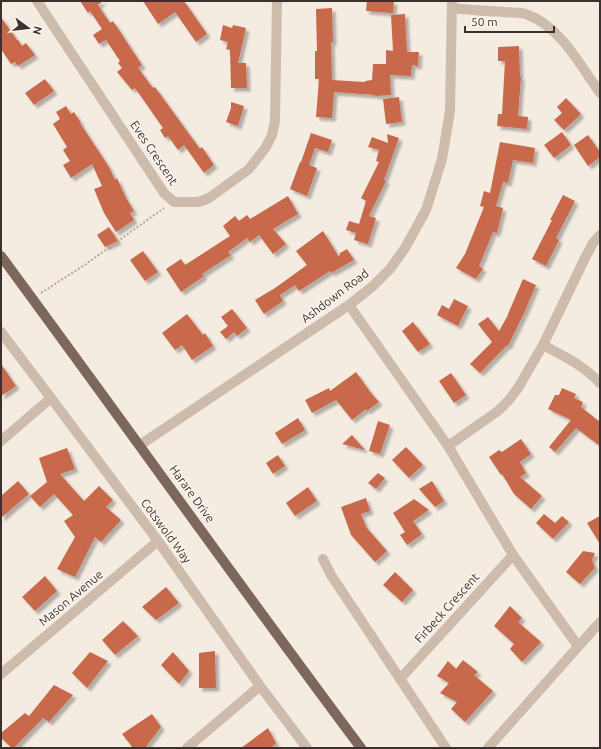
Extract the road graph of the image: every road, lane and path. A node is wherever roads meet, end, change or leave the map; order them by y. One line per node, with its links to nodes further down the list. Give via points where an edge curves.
1 (36, 1): 5 (street, Eves Crescent, via 164,193)
2 (277, 1): 5 (street, Eves Crescent, via 275,121 266,147 249,169 209,198 199,202)
3 (452, 5): 4 (street, via 524,14 540,21 559,36); 9 (street, Ashdown Road, via 450,111 442,159 426,210 405,248 390,268)
4 (600, 94)
5 (174, 202): 8 (path)
6 (600, 235): 11 (street, via 585,258)
7 (1, 256): 8 (main road, Harare Drive)
8 (33, 299): 15 (main road, Harare Drive)
9 (349, 305): 15 (street, Ashdown Road); 16 (street)
10 (1, 332): 13 (street, Cotswold Way)
11 (543, 345): 12 (street, via 576,362); 16 (street, via 509,400)
12 (600, 384)
13 (51, 398): 14 (street); 17 (street, Cotswold Way)
14 (1, 441)
15 (140, 445): 27 (main road, Harare Drive)
16 (448, 446): 18 (street)
17 (158, 541): 22 (street, Mason Avenue); 24 (street, Cotswold Way)
18 (513, 555): 21 (street); 23 (street, Firbeck Crescent)
19 (323, 559): 23 (street)
20 (600, 622): 21 (street)
21 (578, 646): 29 (street)
22 (1, 674)
23 (400, 679): 28 (street)
24 (260, 686): 25 (street); 26 (street, Cotswold Way)
25 (186, 748)
26 (308, 748)
27 (361, 748)
28 (446, 748)
29 (488, 748)

